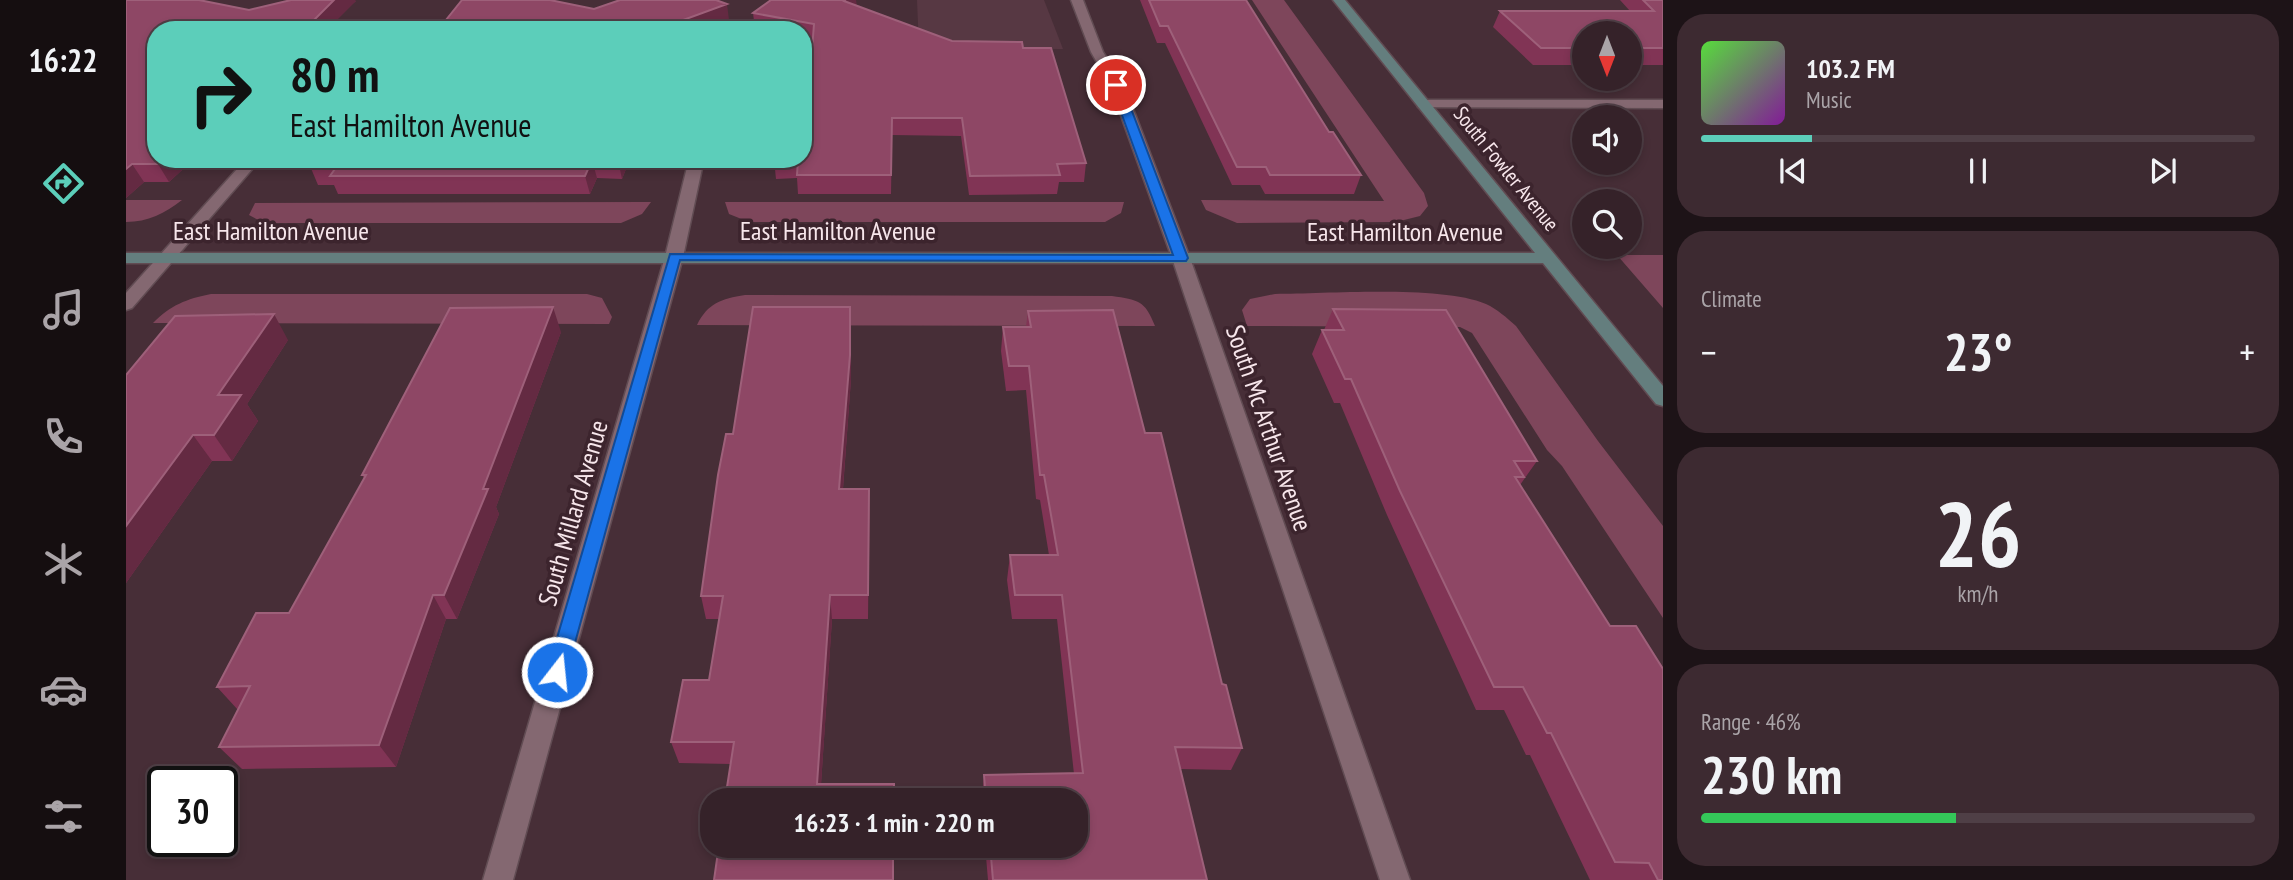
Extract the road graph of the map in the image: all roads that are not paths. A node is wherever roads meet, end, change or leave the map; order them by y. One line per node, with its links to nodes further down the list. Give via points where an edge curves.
1 (1077, 0): 10 (street, South Mc Arthur Avenue, via 1097,52 1116,85)
2 (1339, 0): 3 (street, South Fowler Avenue)
3 (1423, 104): 4 (street); 11 (street, South Fowler Avenue)
4 (1663, 104)
5 (246, 168): 9 (street)
6 (695, 168): 7 (street, South Millard Avenue)
7 (674, 257): 9 (street, East Hamilton Avenue); 10 (street, East Hamilton Avenue); 14 (street, South Millard Avenue)
8 (126, 258): 9 (street, East Hamilton Avenue)
9 (168, 258): 12 (street)
10 (1181, 258): 11 (street, East Hamilton Avenue); 15 (street, South Mc Arthur Avenue)
11 (1550, 258): 13 (street, South Fowler Avenue)
12 (126, 304)
13 (1663, 399)
14 (498, 880)
15 (1395, 880)

